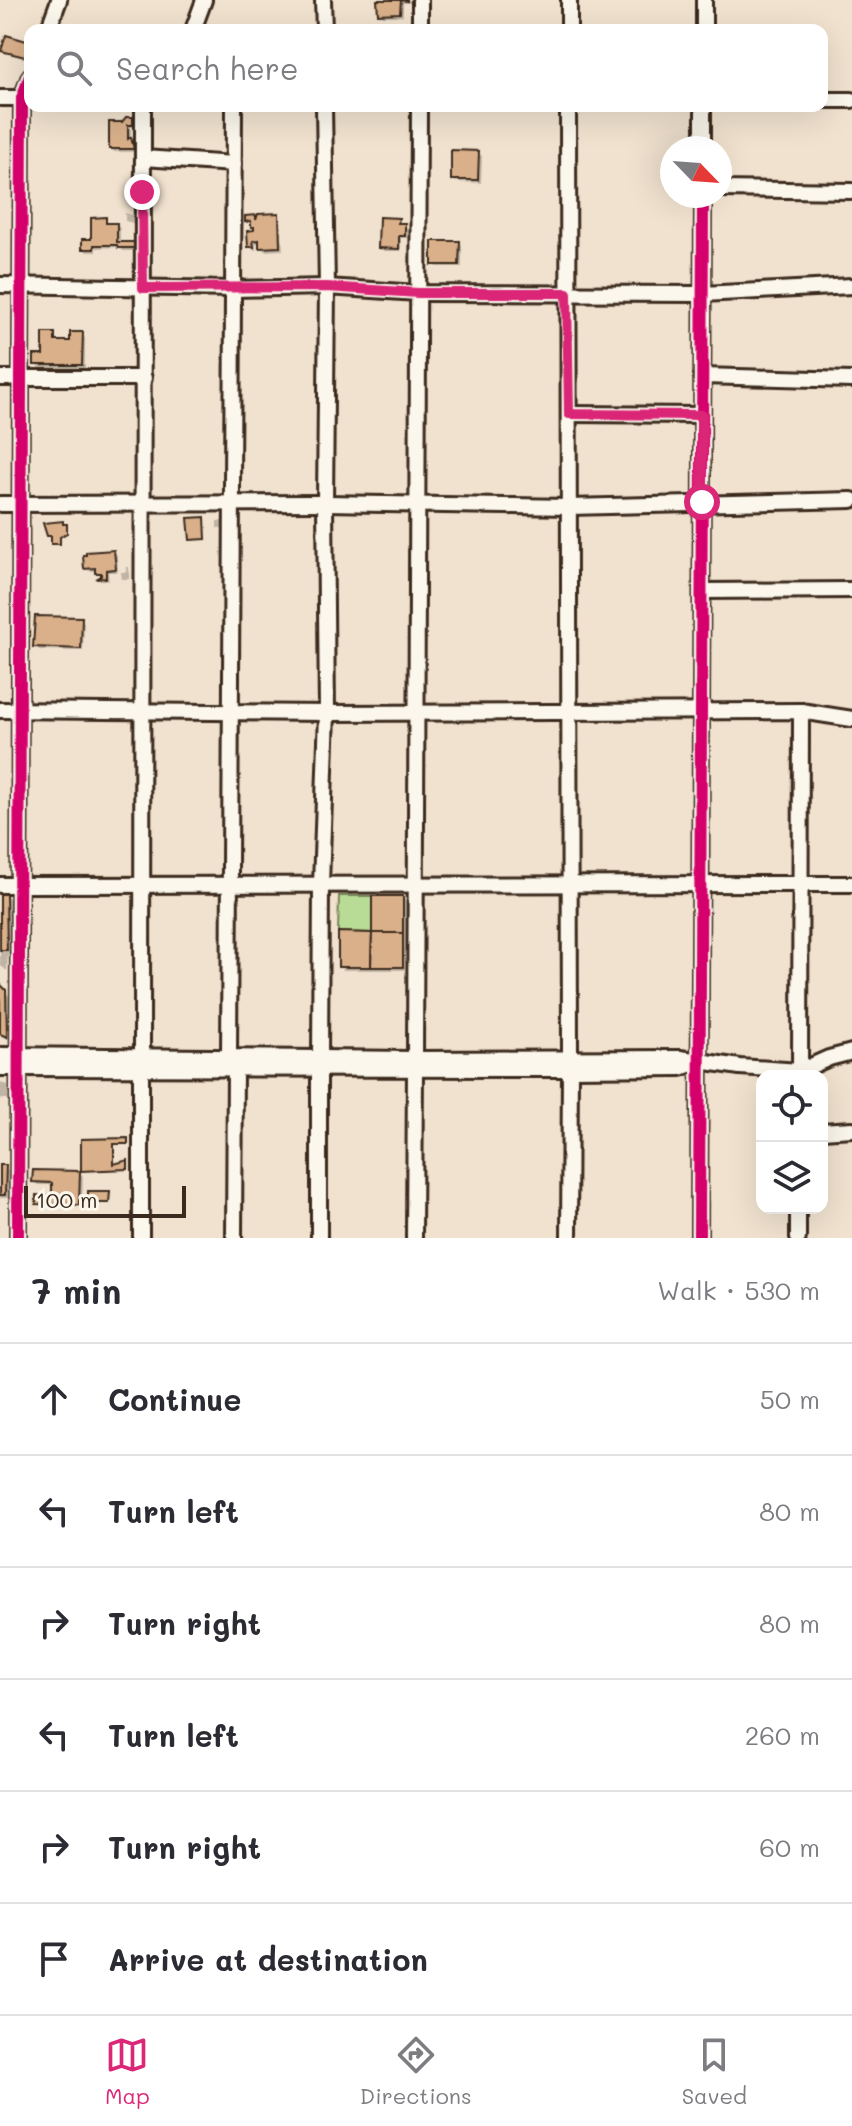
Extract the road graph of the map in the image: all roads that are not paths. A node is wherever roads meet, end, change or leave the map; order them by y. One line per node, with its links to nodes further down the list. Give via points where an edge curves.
1 (59, 0): 7 (street)
2 (204, 0): 8 (street)
3 (323, 0): 9 (street)
4 (420, 0): 10 (street)
5 (569, 0): 11 (street)
6 (704, 0): 12 (street)
7 (50, 24)
8 (195, 24)
9 (324, 24)
10 (420, 24)
11 (569, 24)
12 (704, 24)
13 (0, 98): 14 (street)
14 (24, 98)
15 (828, 100): 16 (street)
16 (852, 100)
17 (26, 112): 31 (street)
18 (143, 112): 25 (street)
19 (234, 112): 26 (street)
20 (324, 112): 33 (street)
21 (419, 112): 36 (street)
22 (568, 112): 37 (street)
23 (703, 112): 24 (street)
24 (703, 136)
25 (143, 158): 26 (street); 34 (street)
26 (234, 164): 35 (street)
27 (732, 189): 28 (street)
28 (852, 191)
29 (703, 208): 38 (street)
30 (0, 285): 31 (street)
31 (21, 285): 34 (street); 41 (street)
32 (852, 286): 38 (street)
33 (327, 287): 35 (street); 36 (street); 48 (street)
34 (143, 288): 35 (street); 42 (street)
35 (234, 289): 52 (street)
36 (418, 293): 37 (street); 53 (street)
37 (567, 293): 38 (street); 44 (street)
38 (703, 294): 39 (street)
39 (702, 376): 43 (street); 45 (street)
40 (0, 378): 41 (street)
41 (20, 378): 42 (street); 50 (street)
42 (144, 378): 51 (street)
43 (852, 380)
44 (569, 414): 45 (street); 54 (street)
45 (702, 415): 47 (street)
46 (852, 500): 47 (street)
47 (702, 502): 54 (street); 56 (street)
48 (325, 503): 52 (street); 53 (street); 65 (street)
49 (0, 504): 50 (street)
50 (20, 504): 51 (street); 58 (street)
51 (144, 504): 52 (street); 59 (street)
52 (231, 504): 60 (street)
53 (417, 505): 54 (street); 61 (street)
54 (569, 507): 63 (street)
55 (852, 590): 56 (street)
56 (702, 591): 64 (street)
57 (0, 710): 58 (street)
58 (19, 710): 59 (street); 72 (street)
59 (143, 710): 60 (street); 73 (street)
60 (229, 711): 65 (street); 74 (street)
61 (417, 711): 63 (street); 65 (street); 76 (street)
62 (801, 711): 64 (street); 66 (street); 67 (street)
63 (571, 712): 64 (street); 68 (street)
64 (701, 712): 69 (street)
65 (327, 713): 75 (street)
66 (852, 719)
67 (799, 882): 69 (street); 70 (street); 88 (street)
68 (569, 884): 69 (street); 76 (street); 85 (street)
69 (701, 884): 79 (street)
70 (852, 884)
71 (0, 885): 72 (street)
72 (19, 885): 73 (street); 80 (street)
73 (142, 885): 74 (street); 81 (street)
74 (229, 885): 75 (street); 82 (street)
75 (321, 885): 76 (street); 83 (street)
76 (416, 885): 84 (street)
77 (852, 1052): 89 (street)
78 (0, 1055): 80 (street)
79 (700, 1061): 85 (street); 87 (street); 99 (street)
80 (18, 1062): 81 (street); 86 (street); 93 (street)
81 (142, 1062): 82 (street); 94 (street)
82 (232, 1063): 83 (street); 95 (street)
83 (319, 1063): 84 (street); 96 (street)
84 (415, 1064): 85 (street); 97 (street)
85 (570, 1064): 98 (street)
86 (0, 1068)
87 (769, 1070)
88 (800, 1070)
89 (807, 1070)
90 (852, 1129): 91 (street)
91 (828, 1131)
92 (798, 1214): 100 (street)
93 (18, 1238)
94 (141, 1238)
95 (234, 1238)
96 (319, 1238)
97 (414, 1238)
98 (569, 1238)
99 (699, 1238)
100 (798, 1238)

